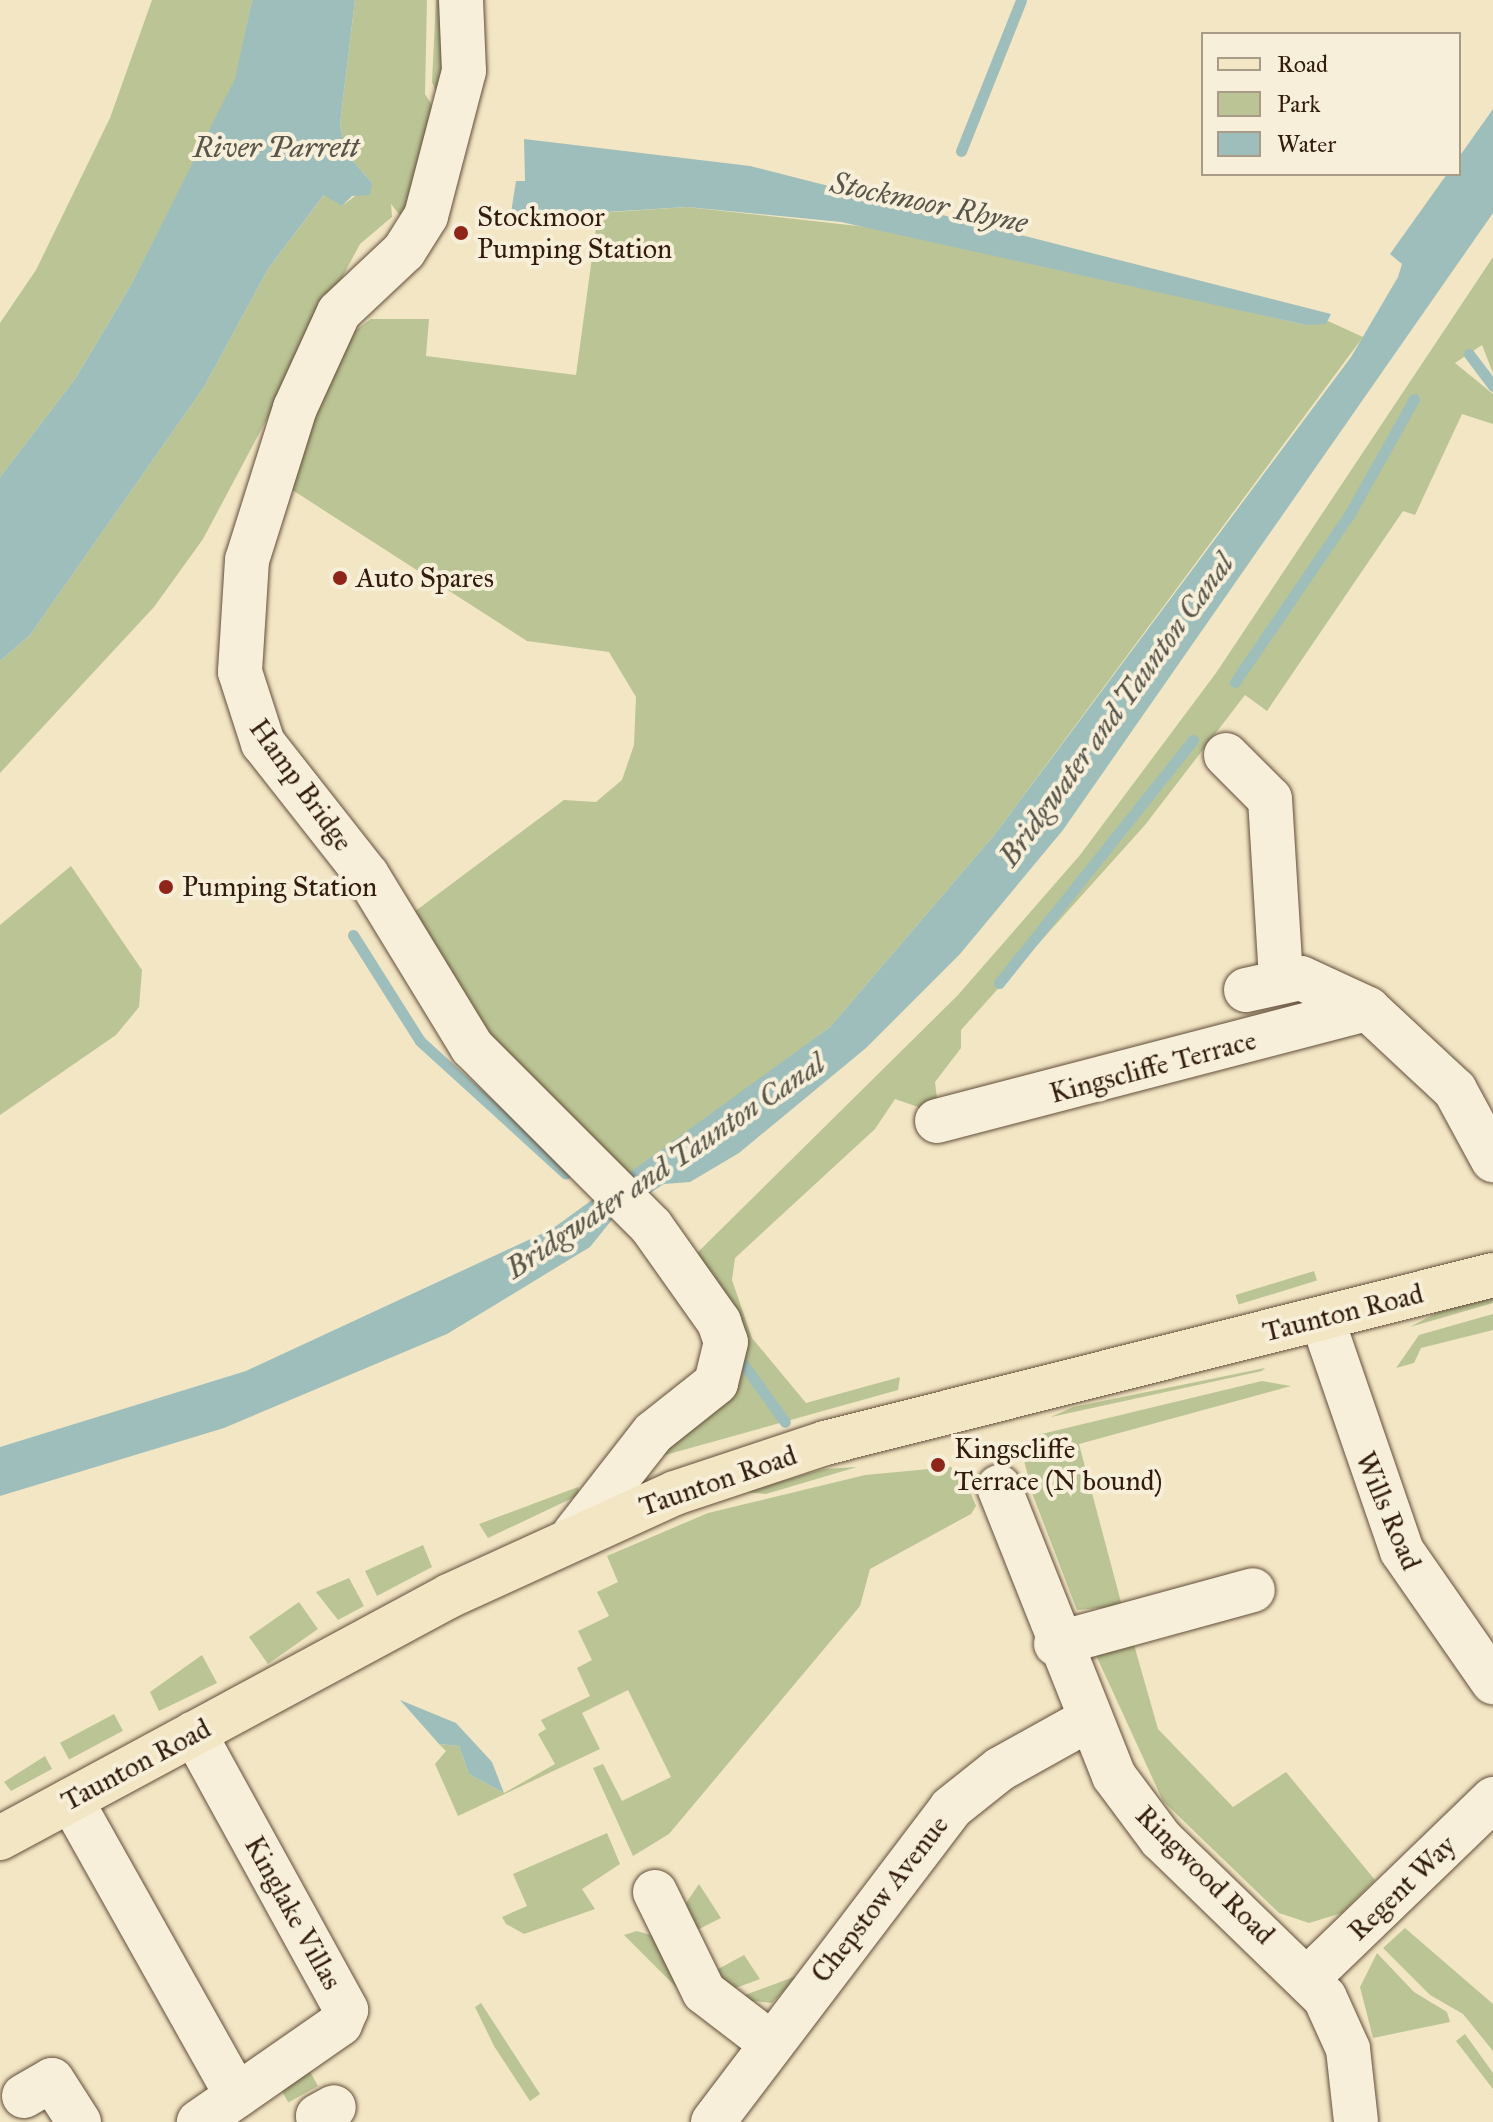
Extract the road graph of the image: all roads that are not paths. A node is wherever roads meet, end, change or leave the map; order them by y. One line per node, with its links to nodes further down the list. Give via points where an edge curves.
1 (461, 0): 9 (street, Hamp Bridge, via 464,71 426,216 404,251 339,312 300,395 247,560 240,672 263,743 367,875 472,1047 590,1158 657,1233 719,1322 724,1366 716,1383 653,1433 600,1492)
2 (1226, 755): 3 (street, via 1270,799 1263,984 1316,983)
3 (1368, 1009): 4 (street, Kingscliffe Terrace); 5 (street, via 1455,1090)
4 (937, 1121)
5 (1493, 1160)
6 (1493, 1275): 7 (main road, Taunton Road)
7 (1322, 1319): 9 (main road, Taunton Road, via 825,1443); 12 (street, Wills Road, via 1402,1551)
8 (999, 1487): 11 (street, Ringwood Road)
9 (574, 1534): 14 (main road, Taunton Road)
10 (1229, 1609): 11 (street)
11 (1056, 1644): 13 (street, Ringwood Road)
12 (1493, 1682)
13 (1088, 1720): 19 (street, Ringwood Road, via 1143,1818); 20 (street, Chepstow Avenue, via 1000,1769 951,1808)
14 (194, 1733): 16 (main road, Taunton Road); 22 (street, Kinglake Villas, via 346,2010 340,2024)
15 (1493, 1799): 19 (street, Regent Way)
16 (71, 1800): 17 (main road, Taunton Road); 22 (street)
17 (0, 1838)
18 (655, 1892): 20 (street, via 704,1992)
19 (1310, 1976): 26 (street, Ringwood Road, via 1348,2049)
20 (768, 2041): 25 (street, Chepstow Avenue)
21 (24, 2096): 23 (street, via 52,2080)
22 (237, 2096): 24 (street, Kinglake Villas)
23 (79, 2122)
24 (199, 2122)
25 (713, 2122)
26 (1356, 2122)

